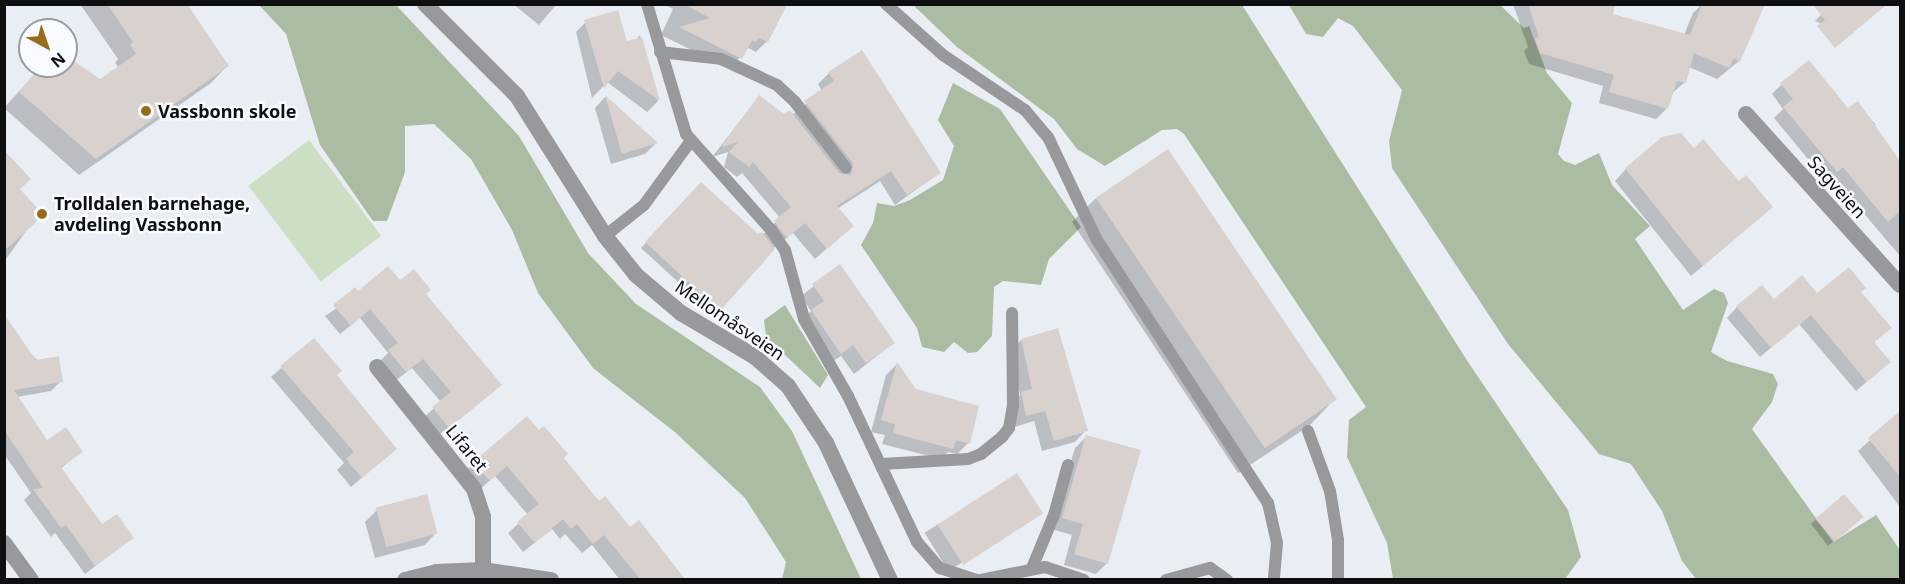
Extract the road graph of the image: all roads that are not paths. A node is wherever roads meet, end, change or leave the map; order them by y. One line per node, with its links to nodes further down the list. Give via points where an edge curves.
1 (647, 4): 4 (lane)
2 (886, 4): 26 (lane, via 943,55 1025,110 1048,137 1097,240 1268,503 1277,543)
3 (426, 5): 8 (street, Mellomåsveien, via 517,96)
4 (660, 52): 6 (lane); 7 (lane, via 721,59 777,85)
5 (1746, 114): 9 (street, Sagveien)
6 (690, 142): 8 (lane, via 644,205); 13 (lane, via 780,242 804,319)
7 (846, 168)
8 (605, 236): 21 (street, Mellomåsveien, via 622,260 665,301 755,357 788,386 830,451)
9 (1900, 285)
10 (1012, 313): 13 (lane, via 1013,406 1009,428 1002,437 968,459)
11 (376, 367): 17 (street, Lifaret, via 474,489 483,517)
12 (1308, 431): 27 (lane, via 1330,491 1338,540)
13 (882, 464): 22 (lane, via 924,553 949,573)
14 (1068, 465): 16 (lane, via 1054,515)
15 (4, 543): 18 (street)
16 (1032, 567): 22 (lane); 23 (lane, via 1056,568)
17 (483, 570): 19 (street, via 436,572); 20 (street)
18 (31, 579)
19 (405, 579)
20 (551, 579)
21 (890, 579)
22 (979, 579)
23 (1084, 579)
24 (1166, 579): 25 (lane, via 1210,568)
25 (1227, 579)
26 (1274, 579)
27 (1338, 579)

